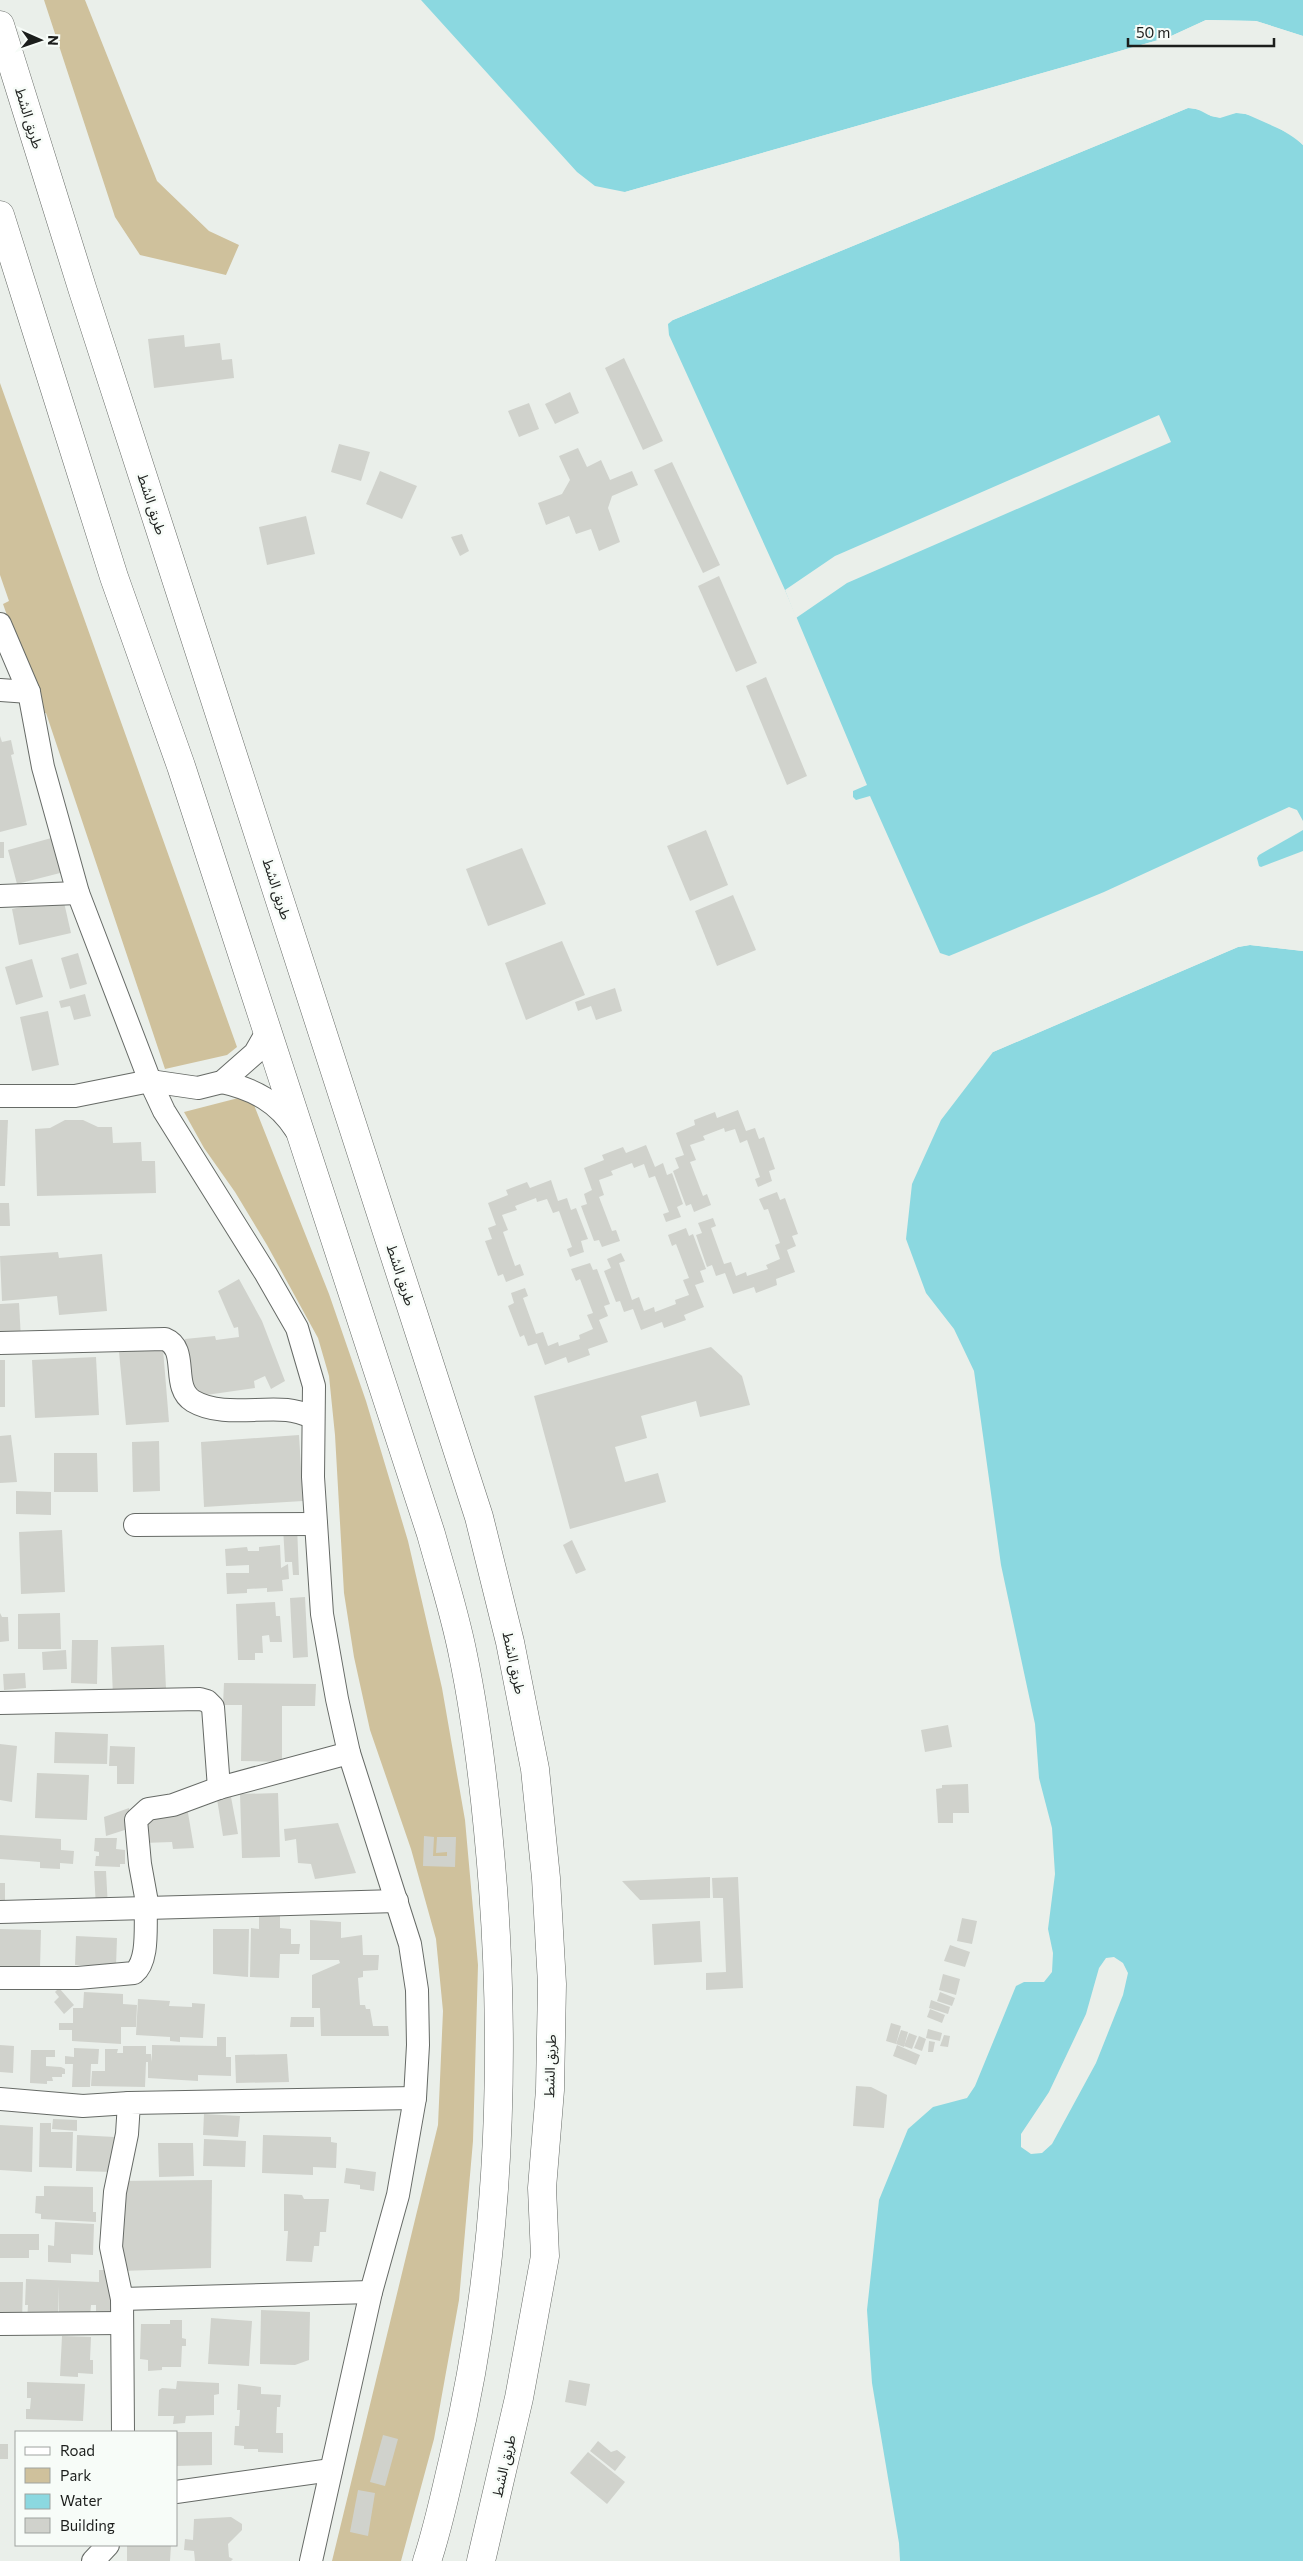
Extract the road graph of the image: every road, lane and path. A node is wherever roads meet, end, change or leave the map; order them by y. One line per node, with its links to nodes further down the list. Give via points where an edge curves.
1 (0, 25): 40 (highway, طريق الشط, via 479,1518 510,1642 527,1730 546,1878 552,1984 550,2090 542,2188 545,2256 519,2398)
2 (0, 215): 8 (highway, via 114,577)
3 (0, 624): 5 (street)
4 (0, 690): 5 (street)
5 (29, 692): 6 (street, via 43,767)
6 (78, 892): 7 (street); 9 (street)
7 (0, 896)
8 (267, 1032): 10 (street, via 254,1053); 14 (highway)
9 (150, 1081): 11 (street); 12 (street, via 75,1096); 13 (street)
10 (222, 1082): 11 (street); 14 (street, via 241,1086 267,1099 288,1118)
11 (198, 1088): 13 (street, via 180,1104)
12 (0, 1096)
13 (170, 1121): 16 (street, via 297,1328 314,1386)
14 (299, 1134): 39 (highway, via 433,1543 463,1653 478,1735 488,1828 499,1970 500,2098 489,2261 468,2394)
15 (0, 1343): 16 (street, via 165,1339 176,1347 181,1385 186,1396 193,1401 215,1409 288,1410)
16 (313, 1417): 17 (street)
17 (316, 1524): 18 (street); 20 (street, via 322,1614)
18 (136, 1525)
19 (0, 1703): 21 (street, via 208,1701 213,1707)
20 (349, 1753): 21 (street); 22 (street)
21 (219, 1788): 23 (street, via 173,1805 148,1809 136,1820)
22 (397, 1901): 23 (street); 26 (street, via 410,1944 417,1990)
23 (147, 1908): 24 (street); 25 (street, via 142,1958 140,1968 134,1973 78,1978)
24 (0, 1912)
25 (0, 1978)
26 (415, 2098): 28 (street); 29 (street, via 398,2195)
27 (0, 2099): 28 (street, via 83,2106)
28 (129, 2103): 30 (street, via 127,2134 115,2192 111,2247)
29 (371, 2292): 30 (street); 34 (street)
30 (122, 2298): 31 (street)
31 (122, 2323): 32 (street); 33 (street)
32 (0, 2324)
33 (123, 2431)
34 (331, 2470): 35 (street); 38 (street)
35 (178, 2492)
36 (107, 2546): 37 (street)
37 (93, 2561)
38 (311, 2561)
39 (427, 2561)
40 (481, 2561)

